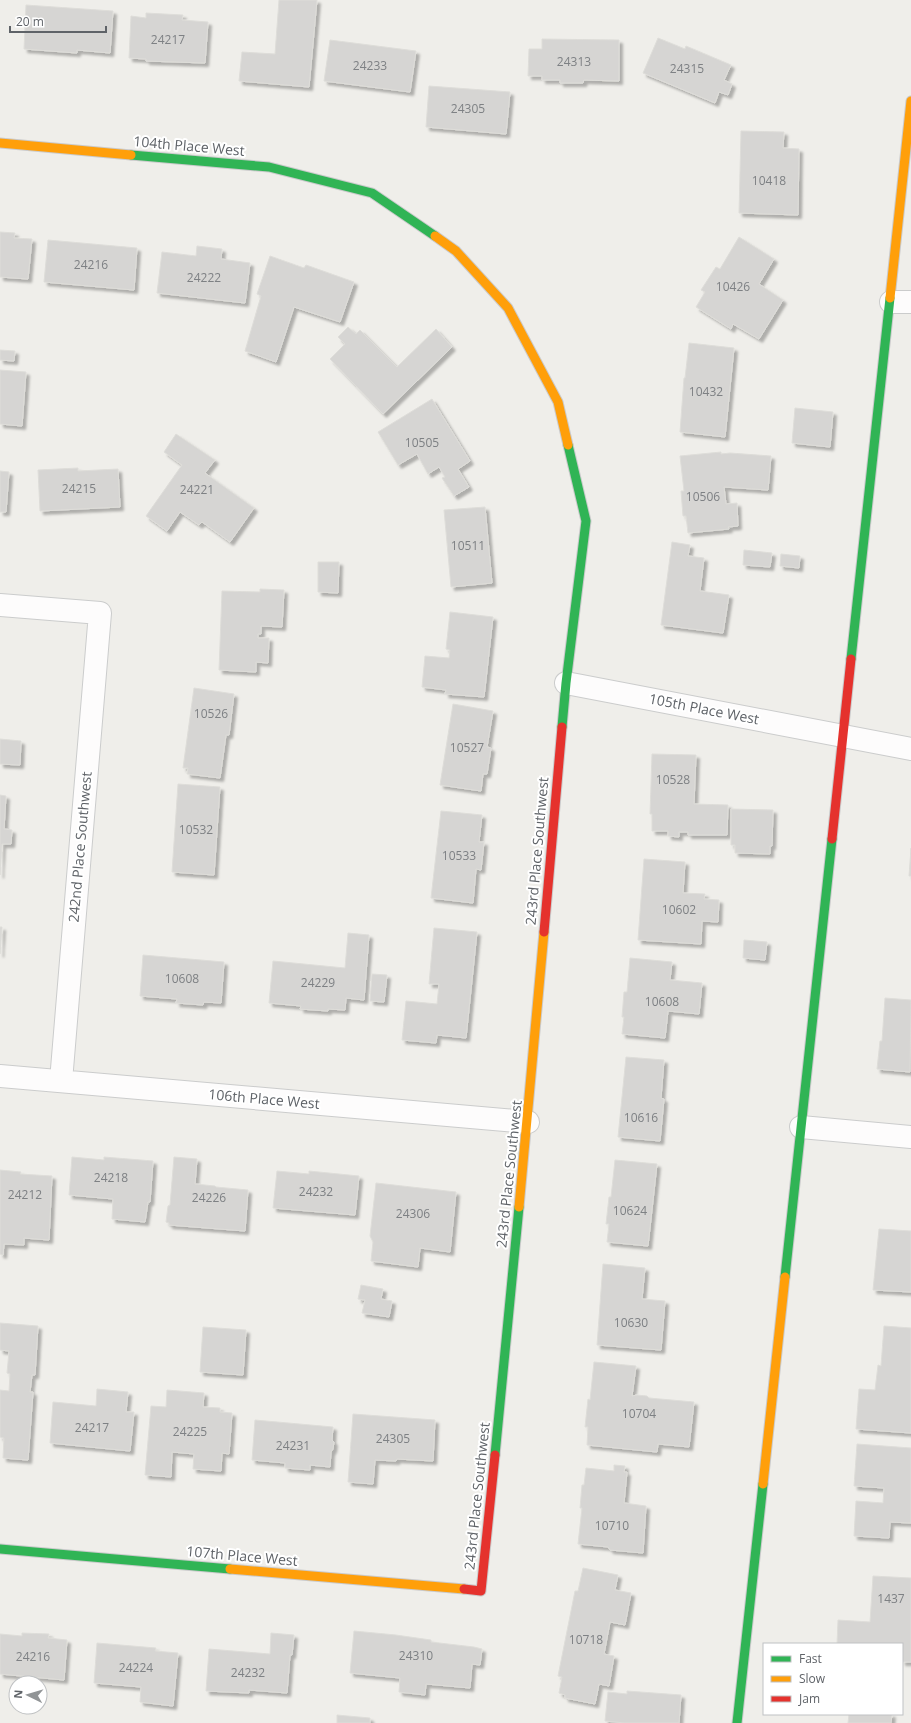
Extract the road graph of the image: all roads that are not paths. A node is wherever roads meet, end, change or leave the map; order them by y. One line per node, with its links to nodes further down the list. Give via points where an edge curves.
1 (911, 101): 4 (street)
2 (0, 144): 3 (street, 104th Place West, via 269,167)
3 (372, 193): 6 (street, 243rd Place Southwest, via 456,251 508,308 558,402 586,521)
4 (901, 302): 7 (street)
5 (0, 605): 10 (street, 242nd Place Southwest, via 100,614)
6 (566, 683): 7 (street, 105th Place West); 11 (street, 243rd Place Southwest)
7 (842, 735): 8 (street, 105th Place West); 12 (street)
8 (911, 749)
9 (0, 1076): 10 (street, 106th Place West)
10 (61, 1081): 11 (street, 106th Place West)
11 (528, 1122): 15 (street, 243rd Place Southwest)
12 (801, 1127): 13 (street); 16 (street)
13 (911, 1137)
14 (0, 1549): 15 (street, 107th Place West)
15 (481, 1591)
16 (737, 1723)

